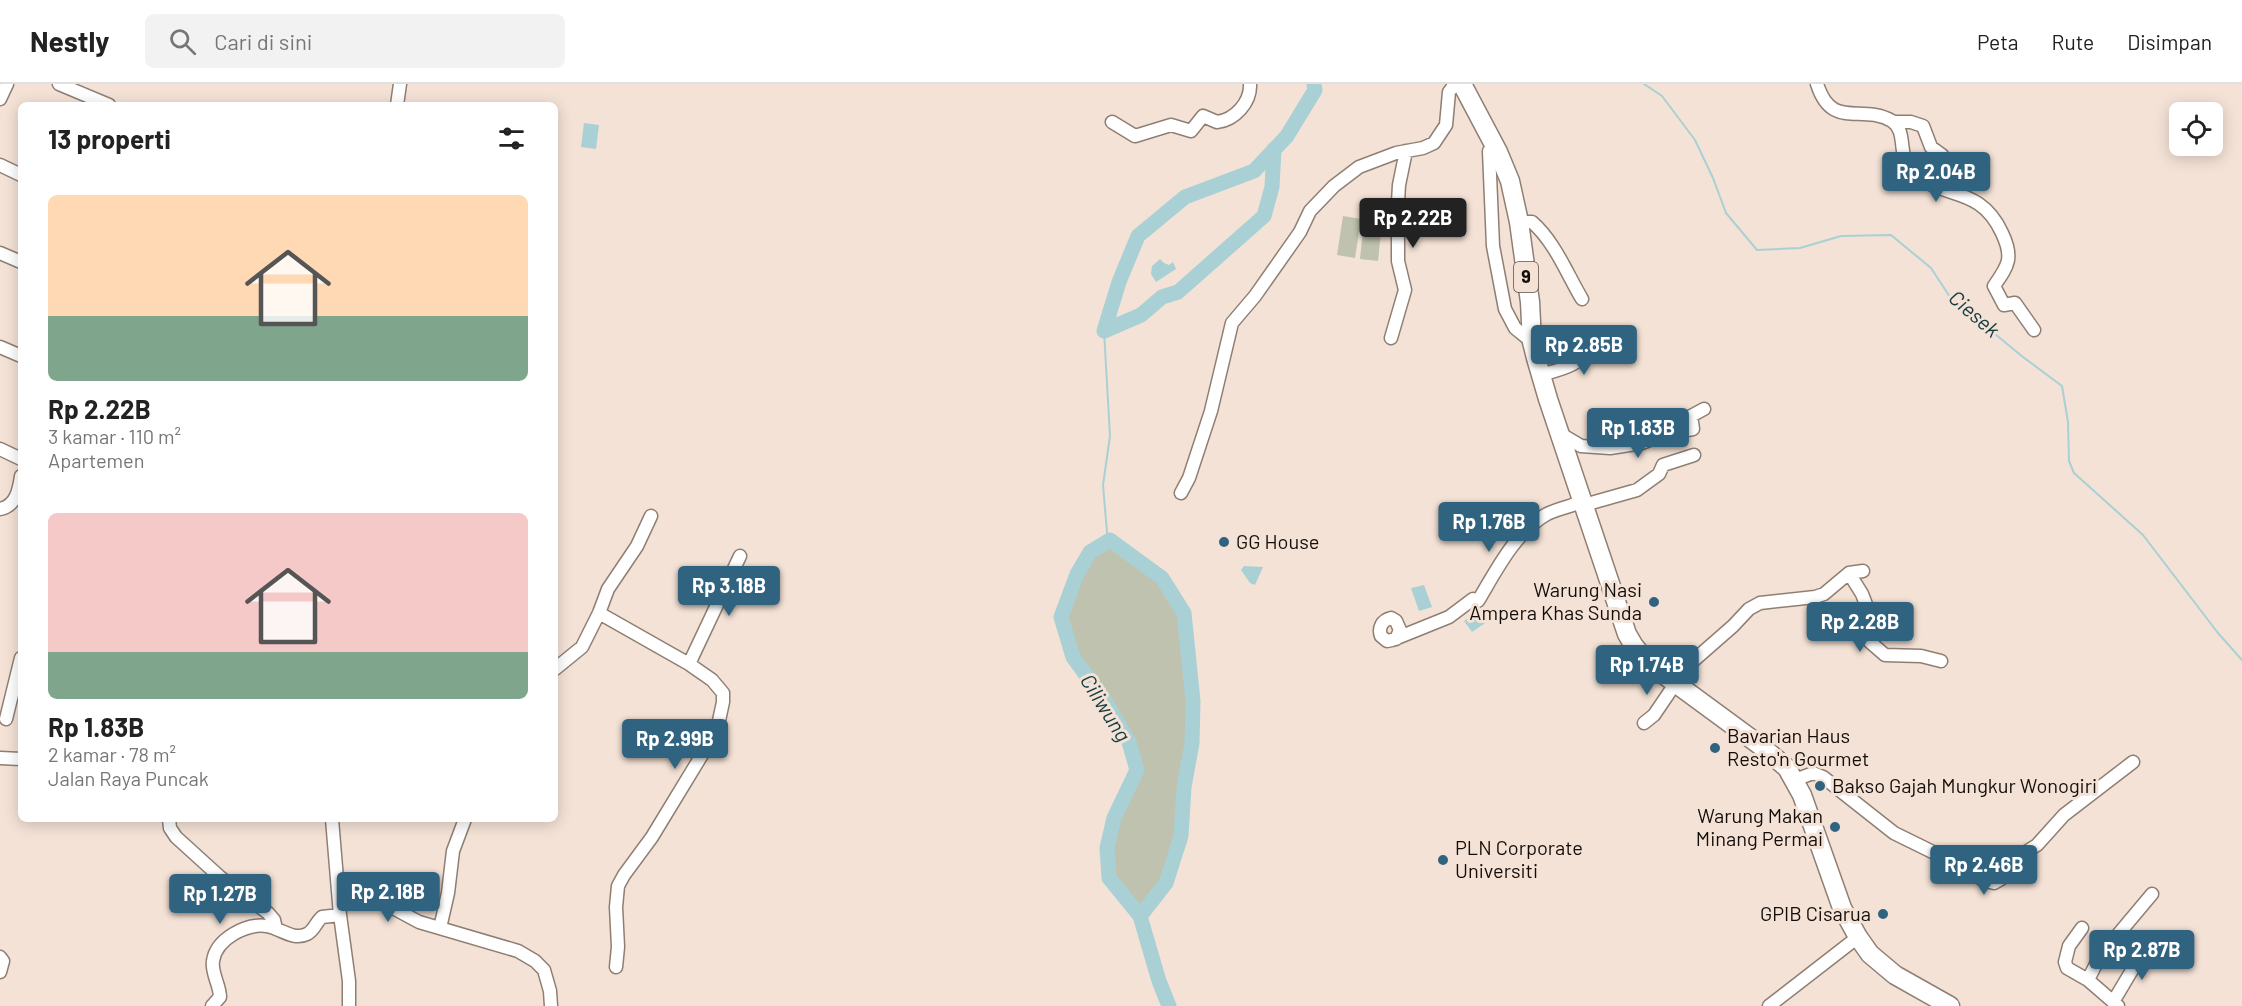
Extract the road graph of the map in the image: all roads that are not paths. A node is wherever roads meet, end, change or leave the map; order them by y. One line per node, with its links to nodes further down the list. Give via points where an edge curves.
1 (7, 84): 8 (street)
2 (59, 84): 9 (street)
3 (400, 84): 10 (street)
4 (1250, 84): 11 (street, via 1245,104 1230,117 1217,122 1203,116 1191,130 1171,125 1135,136)
5 (1455, 84): 13 (street, via 1449,92 1447,121 1439,136 1426,146)
6 (1462, 84): 18 (highway, 9, via 1504,164)
7 (1816, 84): 12 (street, via 1821,98 1839,112)
8 (0, 99)
9 (102, 102)
10 (397, 102)
11 (1112, 122)
12 (1893, 122): 17 (street, via 1899,130 1908,166); 17 (street, via 1923,126 1931,147 1942,155)
13 (1406, 151): 23 (street, via 1398,202 1398,261 1405,290); 35 (street, via 1359,167 1320,200 1232,323 1211,411)
14 (1489, 152): 24 (street, via 1493,246 1505,309 1515,327)
15 (0, 165): 16 (street)
16 (18, 174)
17 (1939, 188): 22 (street, via 1968,197 1996,219 2010,256 1994,286 2004,305 2014,303)
18 (1519, 222): 21 (street, via 1532,222 1541,231); 24 (highway, 9)
19 (0, 253): 20 (street)
20 (18, 261)
21 (1582, 299)
22 (2034, 330)
23 (1391, 338)
24 (1532, 342): 28 (highway, 9)
25 (0, 347): 26 (street)
26 (18, 355)
27 (1623, 356): 28 (street, via 1591,346 1574,364)
28 (1541, 375): 30 (highway, 9)
29 (1704, 409): 30 (street, via 1691,416 1693,429 1642,443 1610,448 1581,446)
30 (1559, 433): 36 (highway, 9)
31 (0, 449): 33 (street)
32 (1694, 455): 36 (street, via 1663,465 1659,474 1637,490)
33 (18, 458)
34 (18, 493): 37 (street, via 13,502)
35 (1181, 493)
36 (1583, 504): 43 (street, via 1547,514 1528,529 1502,560 1478,601 1473,599 1449,617); 48 (highway, 9, via 1627,634 1648,663)
37 (0, 509)
38 (651, 516): 42 (street, via 637,546 608,589)
39 (740, 556): 45 (street)
40 (1863, 571): 41 (street)
41 (1849, 573): 44 (street, via 1865,601 1860,627 1870,642 1885,655); 48 (street, via 1824,594 1760,603 1749,609 1693,661)
42 (599, 613): 45 (street); 46 (street, via 582,647)
43 (1396, 639)
44 (1941, 661)
45 (689, 664): 67 (street, via 718,684 723,693 723,709 717,730 618,886)
46 (558, 667)
47 (18, 670): 49 (street)
48 (1675, 684): 50 (street); 54 (highway, 9, via 1761,746)
49 (6, 719)
50 (1644, 723)
51 (0, 758): 52 (street)
52 (18, 759)
53 (2133, 762): 54 (street, via 2064,815 2037,845 2013,860 1994,883 1893,833 1823,777 1813,773)
54 (1795, 780): 64 (highway, 9, via 1842,908)
55 (169, 822): 63 (street, via 176,837 268,913)
56 (332, 822): 59 (street)
57 (464, 822): 61 (street, via 453,851)
58 (2152, 894): 69 (street, via 2100,956)
59 (339, 902): 60 (street); 61 (street, via 380,901)
60 (340, 915): 63 (street, via 321,917 302,936); 73 (street)
61 (440, 928): 74 (street, via 506,947 535,961 548,977)
62 (2082, 928): 69 (street, via 2069,946 2065,962 2069,970)
63 (276, 929): 72 (street, via 256,927 219,944 213,965 220,997)
64 (1858, 937): 70 (street); 75 (highway, 9, via 1883,966)
65 (2147, 945): 71 (street)
66 (0, 957): 68 (street)
67 (616, 967)
68 (0, 972)
69 (2088, 980): 71 (street)
70 (1774, 1003)
71 (2115, 1004)
72 (212, 1006)
73 (349, 1006)
74 (551, 1006)
75 (1950, 1006)

